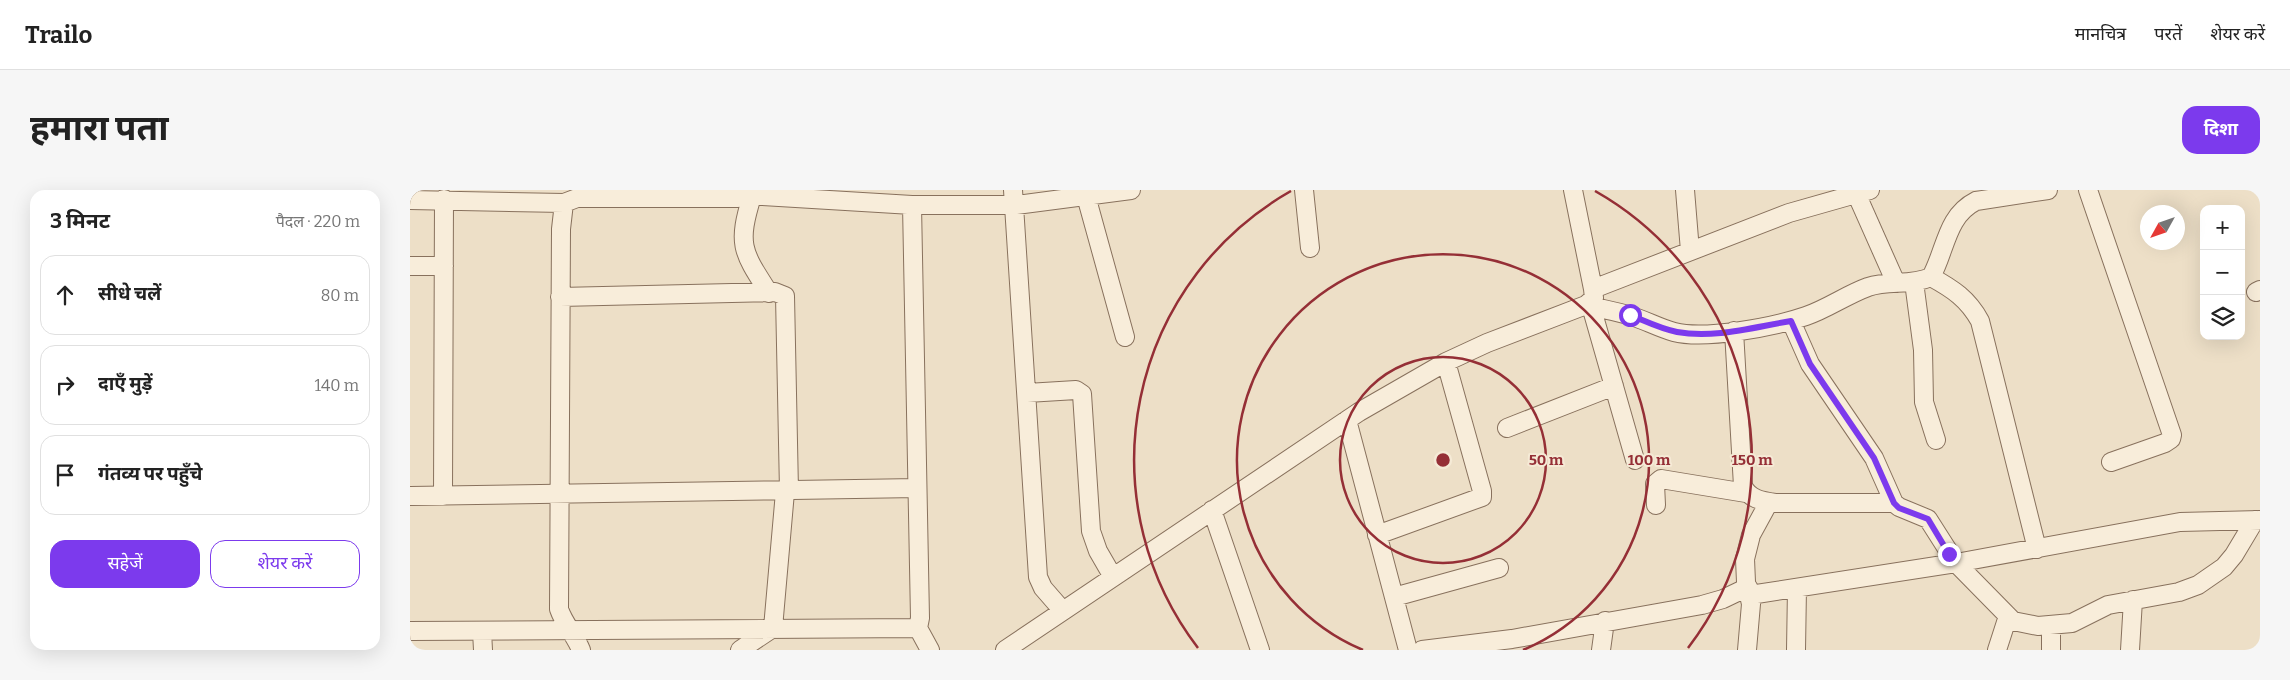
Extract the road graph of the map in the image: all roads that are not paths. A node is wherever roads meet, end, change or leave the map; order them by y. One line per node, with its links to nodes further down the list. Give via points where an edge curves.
1 (1131, 190): 13 (street)
2 (1304, 190): 19 (street)
3 (1574, 190): 25 (street)
4 (1685, 190): 20 (street)
5 (2048, 190): 11 (street)
6 (2088, 190): 39 (street, via 2172,435 2165,443)
7 (1854, 192): 20 (street); 24 (street)
8 (630, 194): 9 (street, via 738,198); 17 (street, via 577,198)
9 (750, 194): 10 (street); 26 (street, via 744,222 744,250)
10 (828, 195): 18 (street)
11 (1977, 195): 23 (street, via 1952,223)
12 (498, 196): 15 (street); 17 (street)
13 (1086, 196): 14 (street); 31 (street)
14 (1014, 198): 18 (street); 34 (street)
15 (444, 199): 16 (street); 22 (street)
16 (410, 200)
17 (564, 203): 27 (street)
18 (912, 204): 40 (street)
19 (1310, 248)
20 (1690, 251): 25 (street)
21 (410, 266): 22 (street)
22 (444, 266): 45 (street)
23 (1931, 277): 24 (street); 52 (street, via 1966,300 1980,321)
24 (1905, 282): 29 (street, via 1875,284); 37 (street, via 1923,350 1924,402)
25 (1594, 289): 28 (street, via 1594,298)
26 (769, 293): 27 (street); 41 (street, via 780,293 786,299)
27 (560, 297): 43 (street)
28 (1588, 306): 30 (street, via 1630,315 1674,332); 32 (street); 33 (street)
29 (1791, 321): 30 (street); 47 (street, via 1810,364 1874,458)
30 (1734, 331): 42 (street, via 1742,486)
31 (1125, 337)
32 (1446, 362): 35 (street); 51 (street, via 1482,497)
33 (1614, 386): 36 (street); 38 (street)
34 (1027, 393): 55 (street, via 1076,390 1082,394 1091,532); 60 (street, via 1038,577 1042,588)
35 (1347, 420): 49 (street); 51 (street)
36 (1507, 428)
37 (1936, 440)
38 (1635, 460)
39 (2111, 462)
40 (917, 488): 41 (street); 65 (street)
41 (787, 492): 43 (street); 64 (street)
42 (1746, 493): 46 (street); 48 (street, via 1661,479 1655,484)
43 (560, 494): 45 (street); 66 (street, via 559,608 562,620)
44 (410, 496): 45 (street)
45 (443, 496)
46 (1769, 502): 47 (street); 57 (street, via 1751,535 1748,548 1745,571)
47 (1894, 503): 53 (street, via 1928,519)
48 (1656, 505)
49 (1212, 510): 55 (street); 74 (street)
50 (2258, 520): 52 (street, via 2180,522); 59 (street, via 2234,555 2213,576 2179,592)
51 (1377, 535): 58 (street)
52 (2037, 549): 53 (street)
53 (1956, 563): 56 (street); 61 (street)
54 (1499, 568): 58 (street)
55 (1113, 577): 60 (street)
56 (1797, 588): 57 (street); 79 (street)
57 (1749, 591): 62 (street, via 1708,604); 78 (street, via 1751,615)
58 (1394, 598): 75 (street)
59 (2133, 600): 63 (street, via 2099,608 2072,623); 82 (street)
60 (1063, 611): 73 (street)
61 (2008, 616): 63 (street, via 2023,624); 80 (street)
62 (1605, 621): 76 (street, via 1512,639); 77 (street)
63 (2051, 626): 81 (street)
64 (773, 628): 65 (street); 66 (street); 71 (street)
65 (918, 628): 72 (street)
66 (571, 630): 68 (street); 70 (street)
67 (410, 631): 68 (street)
68 (482, 631): 69 (street)
69 (484, 650)
70 (581, 650)
71 (740, 650)
72 (930, 650)
73 (1005, 650)
74 (1260, 650)
75 (1408, 650)
76 (1422, 650)
77 (1601, 650)
78 (1747, 650)
79 (1796, 650)
80 (1997, 650)
81 (2051, 650)
82 (2130, 650)

